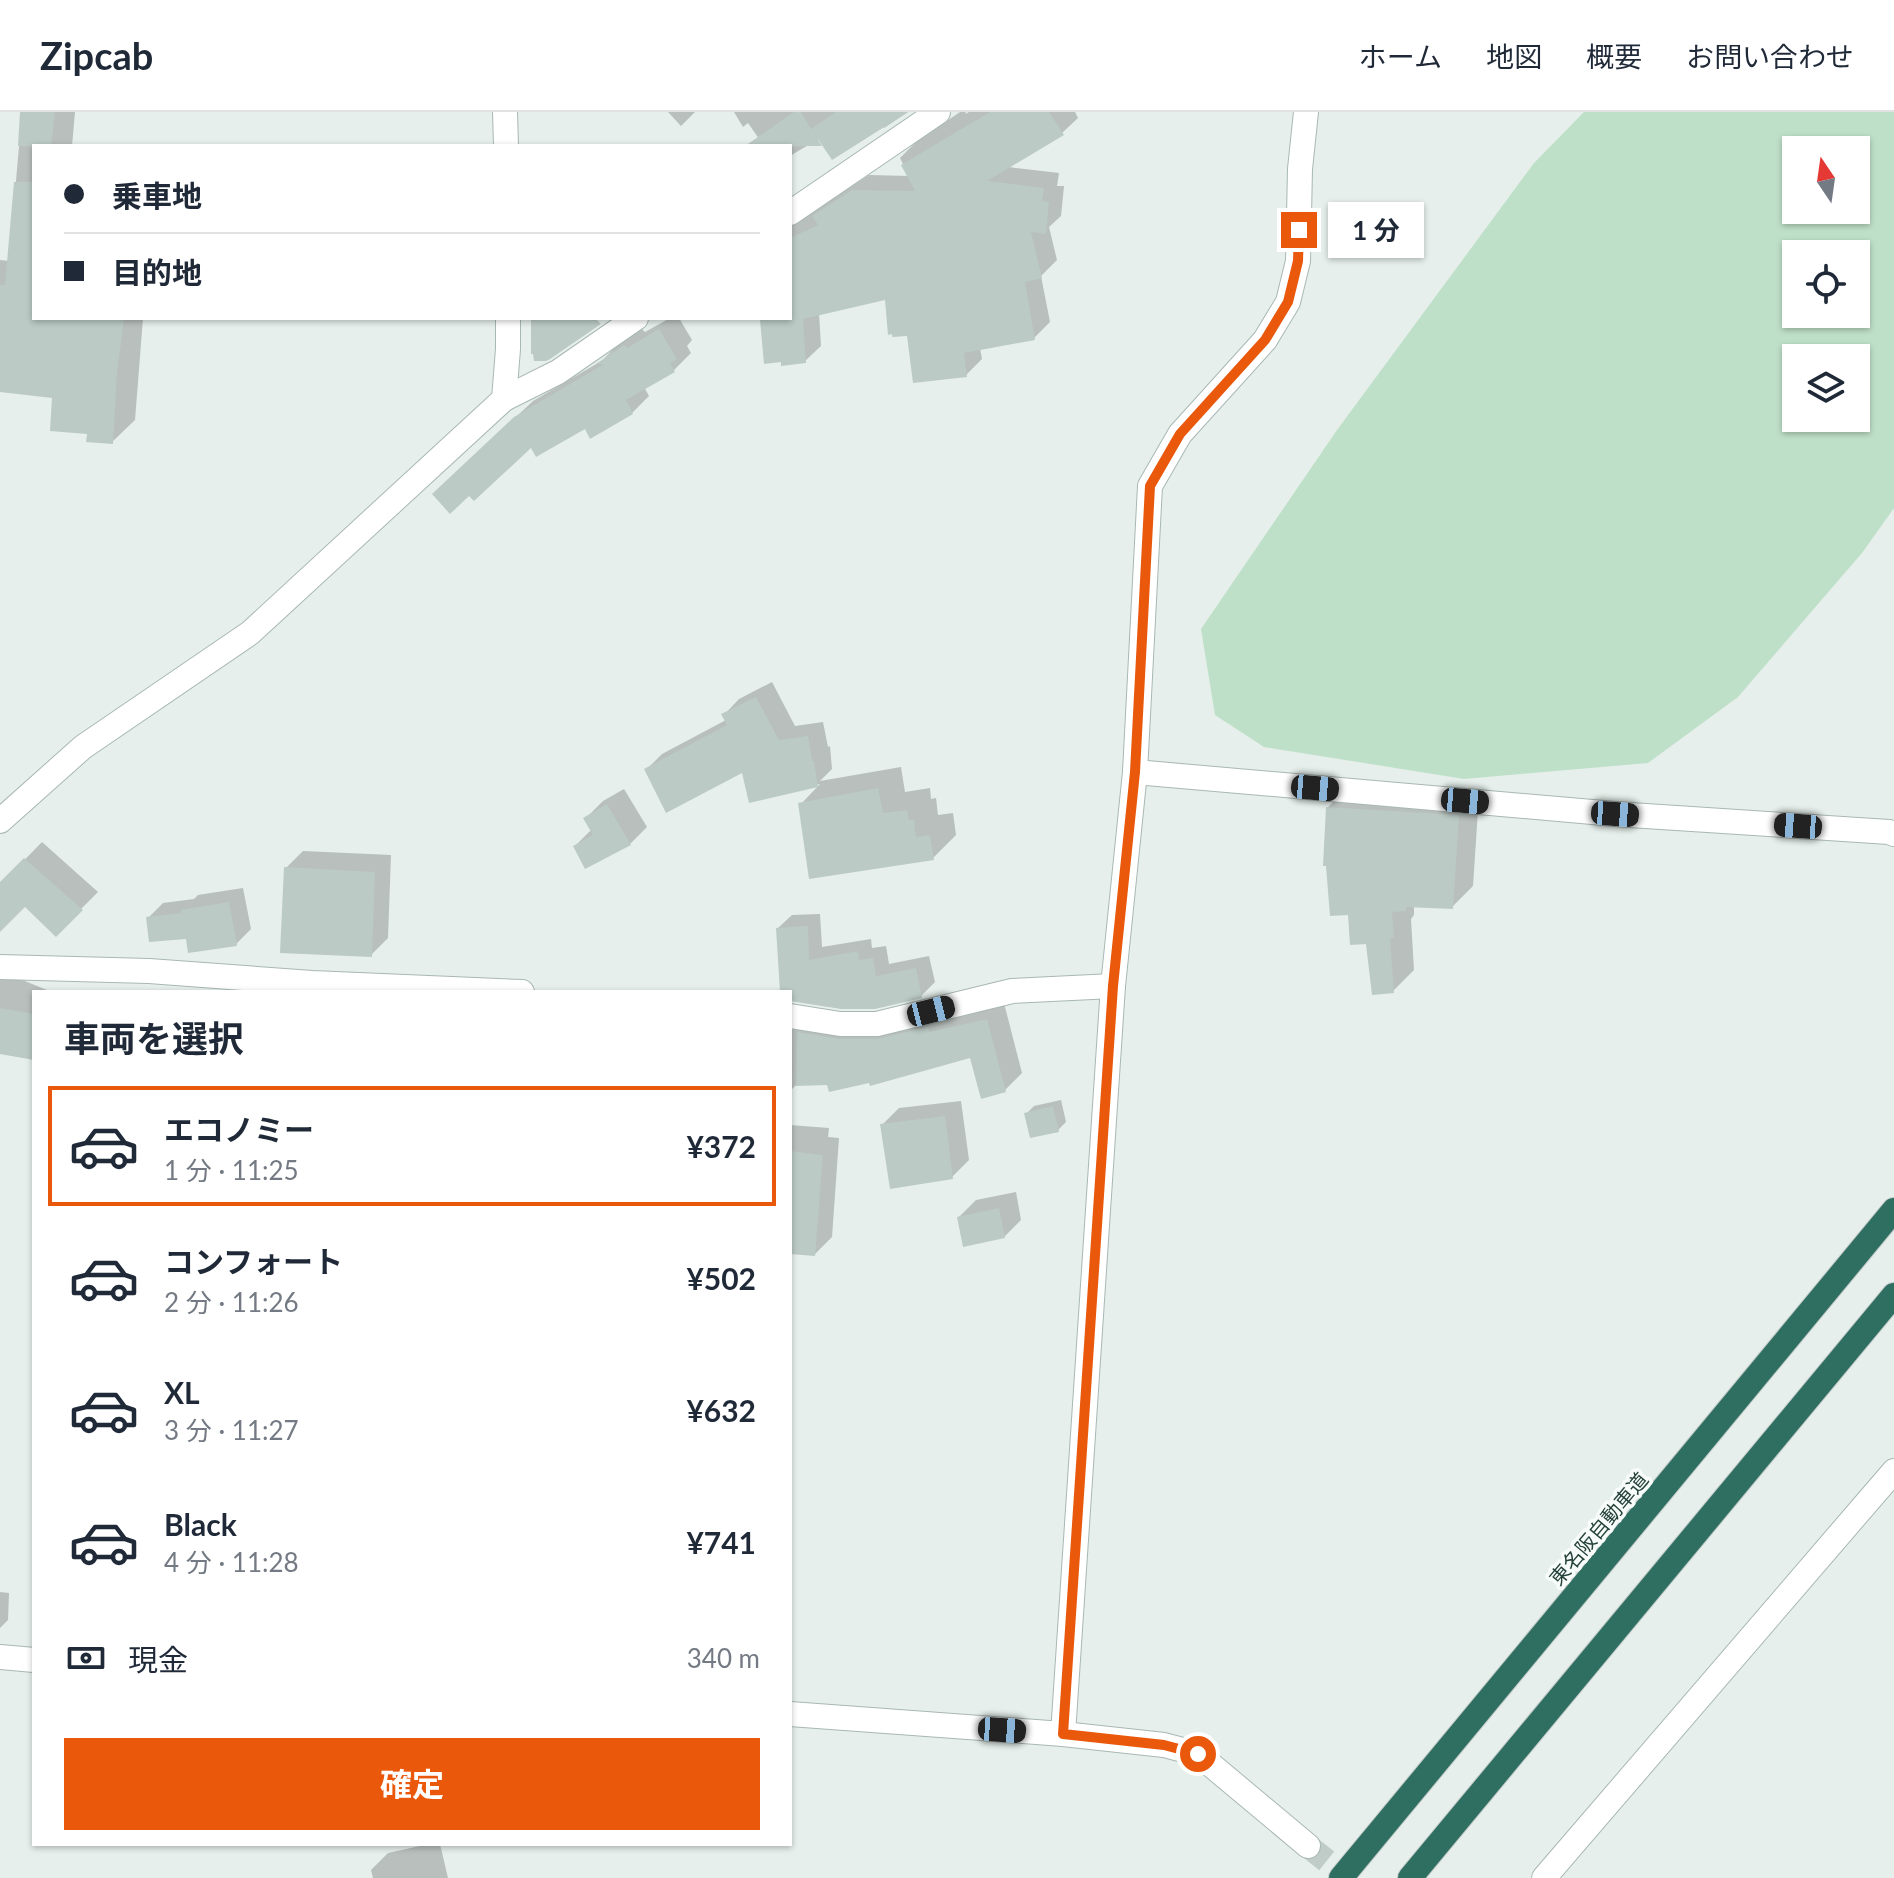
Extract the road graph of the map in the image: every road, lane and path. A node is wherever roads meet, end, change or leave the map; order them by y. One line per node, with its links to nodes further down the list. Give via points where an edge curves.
1 (505, 112): 4 (street)
2 (938, 112): 5 (street)
3 (1306, 112): 9 (street, via 1298,261 1288,302 1265,340 1180,434 1150,486)
4 (506, 144)
5 (792, 212)
6 (508, 320): 8 (street)
7 (633, 320): 8 (street, via 558,372)
8 (504, 399): 10 (street, via 250,633 83,747)
9 (1135, 772): 11 (street); 13 (street)
10 (0, 821)
11 (1894, 834)
12 (0, 967): 14 (street)
13 (1113, 986): 15 (street, via 1012,991 877,1024); 22 (street)
14 (475, 990)
15 (792, 1016)
16 (1894, 1210): 24 (highway, 東名阪自動車道)
17 (1894, 1295): 25 (highway)
18 (1894, 1471): 26 (street)
19 (0, 1657): 20 (street)
20 (32, 1660)
21 (792, 1714): 22 (street)
22 (1063, 1734): 23 (street, via 1198,1754)
23 (1308, 1846)
24 (1341, 1878)
25 (1410, 1878)
26 (1544, 1878)

